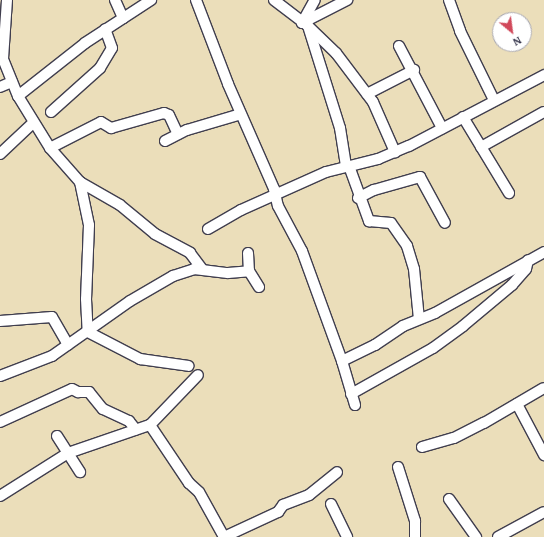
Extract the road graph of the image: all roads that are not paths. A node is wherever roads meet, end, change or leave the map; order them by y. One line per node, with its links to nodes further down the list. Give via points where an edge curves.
1 (7, 0): 11 (street)
2 (115, 0): 9 (street)
3 (151, 0): 9 (street)
4 (196, 0): 23 (street)
5 (274, 0): 10 (street)
6 (315, 0): 10 (street)
7 (347, 0): 10 (street)
8 (449, 0): 20 (street, via 460,31)
9 (122, 18): 12 (street)
10 (305, 24): 18 (street, via 336,53); 33 (street, via 340,128)
11 (2, 29): 16 (street, via 3,59)
12 (105, 29): 19 (street); 21 (street, via 112,48 100,68)
13 (399, 46): 14 (street)
14 (414, 70): 18 (street); 26 (street)
15 (544, 75): 20 (street)
16 (12, 82): 17 (street); 19 (street)
17 (0, 87)
18 (367, 94): 31 (street, via 385,124)
19 (18, 96): 25 (street)
20 (494, 100): 24 (street)
21 (51, 112)
22 (544, 112): 29 (street)
23 (241, 114): 27 (street); 36 (street)
24 (463, 117): 26 (street); 29 (street)
25 (33, 124): 30 (street); 32 (street)
26 (442, 128): 31 (street)
27 (178, 134): 28 (street); 30 (street, via 169,115 164,113 111,128 101,122)
28 (165, 141)
29 (481, 147): 35 (street)
30 (50, 148): 34 (street)
31 (395, 152): 33 (street)
32 (0, 154)
33 (347, 167): 36 (street, via 326,172); 37 (street)
34 (80, 182): 43 (street, via 120,205 155,234 190,253); 48 (street, via 89,225 86,299)
35 (509, 193)
36 (276, 194): 39 (street); 50 (street, via 278,206 302,251)
37 (358, 198): 38 (street, via 374,190 420,177); 46 (street, via 368,221 391,223 406,246 414,269)
38 (445, 223)
39 (208, 229)
40 (544, 252): 42 (street)
41 (248, 253): 44 (street)
42 (528, 260): 46 (street, via 494,281); 55 (street, via 526,269 512,285 457,330 433,348)
43 (202, 269): 44 (street, via 228,273); 48 (street, via 173,276 130,301)
44 (249, 271): 45 (street)
45 (259, 288)
46 (419, 320): 50 (street, via 403,326 375,345)
47 (0, 321): 49 (street, via 52,317)
48 (88, 332): 49 (street); 51 (street, via 140,359)
49 (68, 345): 53 (street, via 30,366)
50 (342, 361): 55 (street)
51 (188, 366)
52 (198, 375): 59 (street)
53 (0, 376)
54 (544, 388): 56 (street)
55 (351, 394): 57 (street)
56 (517, 404): 62 (street, via 454,438); 64 (street)
57 (355, 405)
58 (0, 422): 60 (street, via 72,389 89,392 103,409 129,421)
59 (150, 425): 60 (street); 72 (street, via 189,483 199,492)
60 (136, 430): 63 (street)
61 (58, 436): 63 (street)
62 (422, 447)
63 (68, 452): 66 (street); 68 (street)
64 (544, 455)
65 (398, 466): 74 (street, via 415,521)
66 (80, 472)
67 (337, 472): 72 (street, via 309,495 284,505 278,512)
68 (0, 496)
69 (449, 499): 75 (street)
70 (331, 504): 73 (street)
71 (544, 512): 76 (street)
72 (224, 537)
73 (347, 537)
74 (415, 537)
75 (476, 537)
76 (498, 537)

